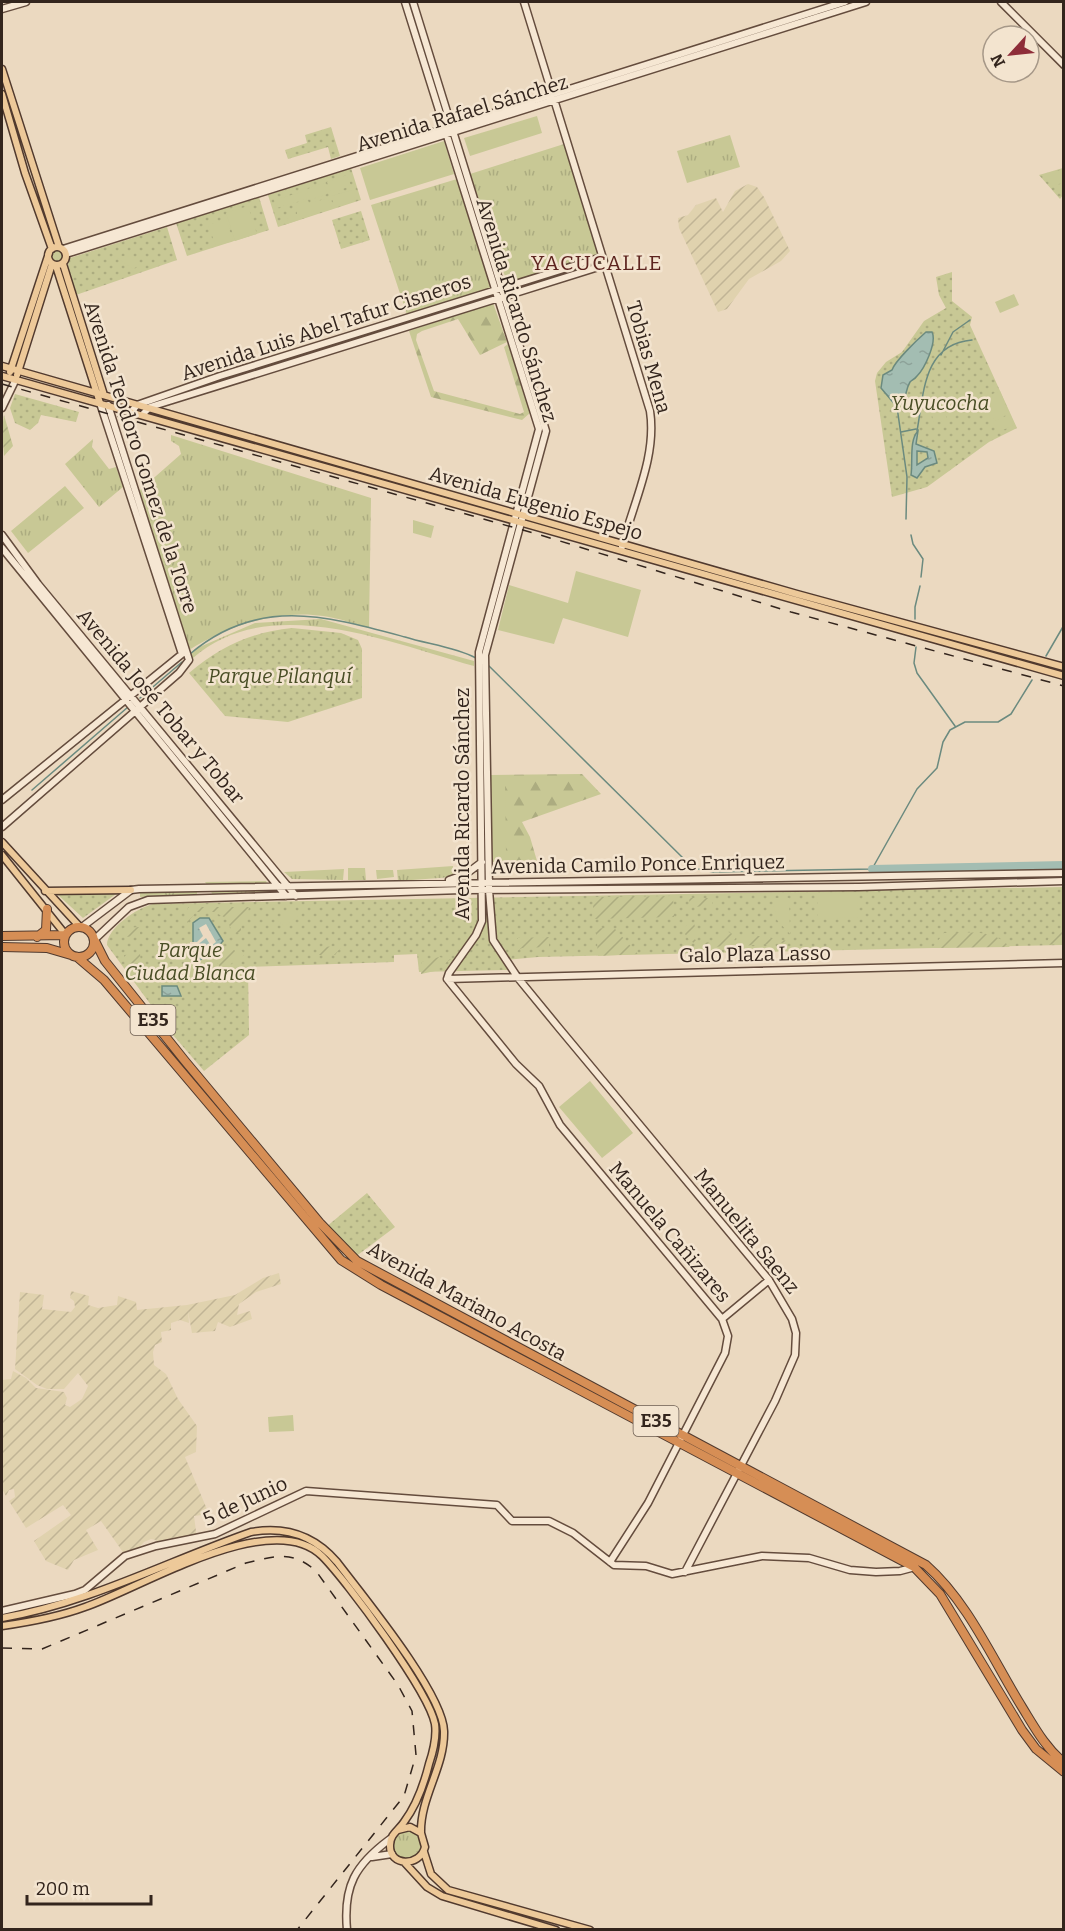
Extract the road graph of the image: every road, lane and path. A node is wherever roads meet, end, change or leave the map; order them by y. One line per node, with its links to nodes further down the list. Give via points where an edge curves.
1 (26, 2): 8 (street)
2 (405, 2): 15 (street, Avenida Ricardo Sánchez)
3 (413, 2): 14 (street, Avenida Ricardo Sánchez)
4 (524, 2): 13 (street, Tobias Mena)
5 (845, 2): 11 (street, Avenida Rafael Sánchez)
6 (866, 2): 11 (street, Avenida Rafael Sánchez)
7 (1001, 2): 9 (street)
8 (2, 9)
9 (1064, 65)
10 (2, 69): 16 (main road)
11 (620, 77): 13 (street, Avenida Rafael Sánchez)
12 (2, 94): 16 (main road, via 25,173)
13 (554, 99): 14 (street, Avenida Rafael Sánchez); 17 (street, Tobias Mena)
14 (453, 130): 15 (street, Avenida Rafael Sánchez); 19 (street, Avenida Ricardo Sánchez)
15 (445, 133): 16 (street, Avenida Rafael Sánchez); 20 (street, Avenida Ricardo Sánchez)
16 (58, 250): 18 (main road); 18 (main road); 24 (main road)
17 (604, 261): 19 (street, Avenida Luis Abel Tafur Cisneros); 21 (street, Avenida Luis Abel Tafur Cisneros); 44 (street, Tobias Mena, via 652,425 647,459)
18 (57, 265): 25 (main road); 27 (main road, Avenida Teodoro Gomez de la Torre); 28 (main road, Avenida Teodoro Gomez de la Torre)
19 (503, 288): 20 (street, Avenida Luis Abel Tafur Cisneros); 21 (street, Avenida Ricardo Sánchez)
20 (495, 291): 22 (street, Avenida Ricardo Sánchez); 31 (street, Avenida Luis Abel Tafur Cisneros)
21 (506, 296): 22 (street, Avenida Luis Abel Tafur Cisneros); 39 (street, Avenida Ricardo Sánchez, via 546,431)
22 (498, 298): 32 (street, Avenida Luis Abel Tafur Cisneros); 39 (street, Avenida Ricardo Sánchez, via 539,429)
23 (2, 366): 24 (main road, Avenida Eugenio Espejo)
24 (11, 369): 25 (main road, Avenida Eugenio Espejo); 26 (main road)
25 (18, 371): 26 (main road); 27 (main road, Avenida Eugenio Espejo)
26 (9, 380): 29 (main road, Avenida Eugenio Espejo); 33 (street)
27 (96, 392): 28 (main road, Avenida Eugenio Espejo); 29 (main road, Avenida Teodoro Gomez de la Torre)
28 (104, 394): 30 (main road, Avenida Teodoro Gomez de la Torre); 31 (main road, Avenida Eugenio Espejo)
29 (100, 402): 30 (main road, Avenida Eugenio Espejo); 37 (street, Avenida Teodoro Gomez de la Torre)
30 (108, 405): 34 (main road, Avenida Eugenio Espejo); 36 (street, Avenida Teodoro Gomez de la Torre)
31 (137, 405): 32 (main road, Avenida Eugenio Espejo); 34 (street)
32 (150, 407): 35 (street, Avenida Luis Abel Tafur Cisneros); 39 (main road, Avenida Eugenio Espejo)
33 (2, 408)
34 (132, 411): 35 (main road, Avenida Eugenio Espejo)
35 (143, 414): 40 (main road, Avenida Eugenio Espejo)
36 (132, 480): 37 (street); 38 (street, Avenida Teodoro Gomez de la Torre)
37 (125, 483): 38 (street, Avenida Teodoro Gomez de la Torre)
38 (135, 501): 42 (street, Avenida Teodoro Gomez de la Torre); 43 (street, Avenida Teodoro Gomez de la Torre)
39 (520, 514): 40 (street, Avenida Ricardo Sánchez); 44 (main road, Avenida Eugenio Espejo)
40 (518, 522): 44 (main road, Avenida Eugenio Espejo); 55 (street, Avenida Ricardo Sánchez, via 479,652); 60 (street, Avenida Ricardo Sánchez, via 485,655)
41 (2, 535): 49 (street, Avenida José Tobar y Tobar)
42 (153, 545): 43 (street); 46 (street, Avenida Teodoro Gomez de la Torre)
43 (146, 547): 46 (street, Avenida Teodoro Gomez de la Torre)
44 (622, 547): 47 (main road, Avenida Eugenio Espejo); 48 (main road, Avenida Eugenio Espejo)
45 (2, 548): 49 (street, Avenida José Tobar y Tobar)
46 (165, 593): 49 (street, Avenida Teodoro Gomez de la Torre, via 182,654); 50 (street, Avenida Teodoro Gomez de la Torre, via 189,660)
47 (1064, 667)
48 (1064, 676)
49 (127, 696): 50 (street, Avenida José Tobar y Tobar); 51 (street)
50 (138, 708): 52 (street); 61 (street, Avenida José Tobar y Tobar); 62 (street, Avenida José Tobar y Tobar)
51 (2, 800)
52 (3, 824)
53 (2, 842): 66 (main road)
54 (2, 855): 69 (main road)
55 (482, 862): 59 (street, via 466,874); 60 (street, Avenida Ricardo Sánchez)
56 (1064, 873): 57 (street, Avenida Camilo Ponce Enriquez)
57 (584, 881): 60 (street, Avenida Camilo Ponce Enriquez); 65 (street)
58 (1064, 881): 65 (street, Avenida Camilo Ponce Enriquez)
59 (439, 882): 60 (street, Avenida Camilo Ponce Enriquez); 62 (street, Avenida Camilo Ponce Enriquez)
60 (486, 882): 64 (street, Avenida Ricardo Sánchez)
61 (279, 886): 62 (street, Avenida Camilo Ponce Enriquez); 63 (street, Avenida Camilo Ponce Enriquez); 67 (street, Avenida José Tobar y Tobar)
62 (288, 887): 68 (street, Avenida José Tobar y Tobar)
63 (130, 890): 66 (main road); 70 (street)
64 (486, 890): 65 (street, Avenida Camilo Ponce Enriquez); 68 (street, Avenida Camilo Ponce Enriquez); 78 (street, Avenida Ricardo Sánchez, via 494,940); 79 (street, Avenida Ricardo Sánchez, via 480,928)
65 (584, 890)
66 (45, 891): 70 (main road)
67 (286, 896): 68 (street, Avenida Camilo Ponce Enriquez); 74 (street, Avenida Camilo Ponce Enriquez, via 148,900 129,907)
68 (296, 896)
69 (47, 909): 71 (main road); 73 (highway, via 46,930)
70 (81, 927): 71 (highway, via 72,928); 74 (highway, E35, via 90,931)
71 (65, 935): 73 (highway); 76 (highway, via 64,945)
72 (2, 936): 73 (highway)
73 (37, 937)
74 (94, 940): 76 (highway, via 90,953); 82 (highway, Avenida Mariano Acosta / E35, via 105,962 178,1053 320,1223 357,1261)
75 (2, 947): 76 (highway, E35, via 47,948)
76 (75, 956): 82 (highway, Avenida Mariano Acosta / E35, via 104,980 341,1260 381,1285)
77 (1064, 963): 78 (street, Galo Plaza Lasso)
78 (518, 978): 79 (street, Galo Plaza Lasso); 80 (street, Manuelita Saenz)
79 (447, 979): 81 (street, Manuela Cañizares, via 516,1064 539,1086 560,1125)
80 (769, 1280): 81 (street); 83 (street, Manuelita Saenz, via 792,1319 795,1355)
81 (722, 1319): 82 (street, Manuela Cañizares, via 728,1336 725,1353)
82 (680, 1439): 83 (highway, Avenida Mariano Acosta / E35); 84 (highway, Avenida Mariano Acosta / E35); 85 (street, Manuela Cañizares, via 648,1503)
83 (741, 1465): 84 (street, Manuelita Saenz); 86 (highway, Avenida Mariano Acosta / E35)
84 (736, 1473): 87 (highway, Avenida Mariano Acosta / E35); 88 (street, Manuelita Saenz)
85 (610, 1562): 88 (street, via 672,1574); 89 (street, 5 de Junio, via 573,1533 549,1521 512,1521 497,1505 306,1491 215,1534 126,1556 75,1594)
86 (926, 1564): 87 (street); 92 (highway, E35, via 965,1614 1042,1740)
87 (914, 1567): 88 (street, via 876,1572 850,1570 809,1558 762,1556); 93 (highway, E35, via 940,1594 1022,1730 1036,1749)
88 (685, 1572)
89 (2, 1611)
90 (2, 1618): 95 (main road, via 50,1608 110,1588 251,1532 276,1529 303,1535 337,1562 414,1667 441,1714 444,1733 438,1765 422,1810)
91 (2, 1626): 94 (main road, via 85,1608 247,1542 279,1538 311,1547 331,1565 404,1665 430,1708 435,1724 429,1765 410,1814)
92 (1064, 1763)
93 (1064, 1772)
94 (398, 1830): 95 (main road, via 410,1827); 96 (main road)
95 (421, 1833): 97 (main road)
96 (390, 1839): 98 (main road); 99 (street)
97 (424, 1851): 100 (main road, via 414,1861); 103 (main road, via 431,1875 448,1890)
98 (392, 1854): 99 (street); 100 (main road)
99 (369, 1858): 101 (street, via 350,1884 345,1905)
100 (405, 1863): 102 (main road, via 427,1887 442,1896)
101 (347, 1929)
102 (556, 1929)
103 (590, 1929)

